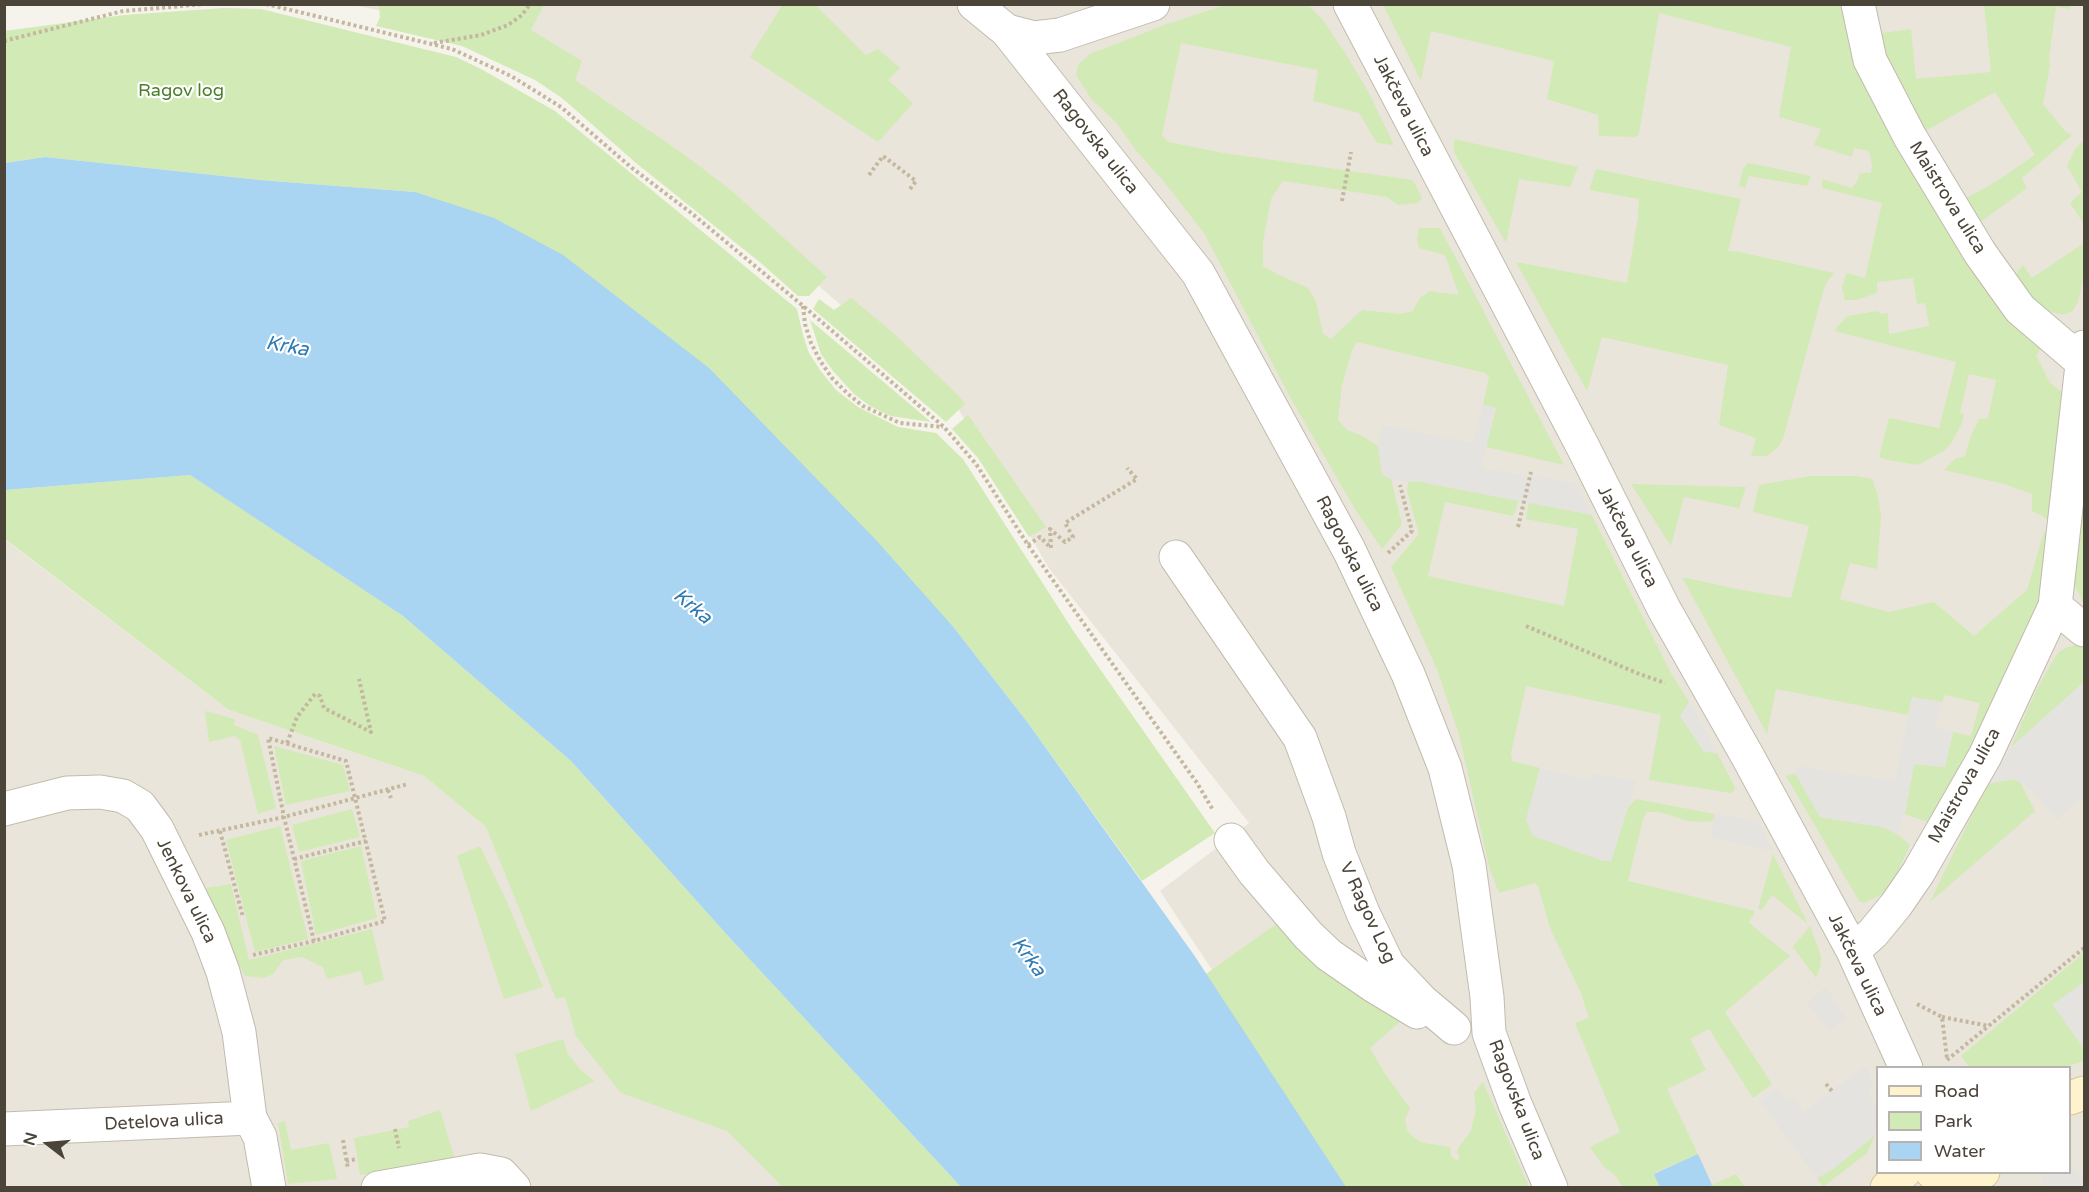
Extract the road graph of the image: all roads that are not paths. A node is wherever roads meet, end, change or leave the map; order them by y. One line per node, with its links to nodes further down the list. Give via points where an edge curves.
1 (974, 4): 5 (street, Ragovska ulica)
2 (1153, 4): 5 (street, via 1059,35 1034,38)
3 (1350, 4): 12 (street, Jakčeva ulica, via 1664,609)
4 (1858, 4): 6 (street, Maistrova ulica, via 1870,60 1910,137 1980,253 2020,309)
5 (1006, 31): 14 (street, Ragovska ulica, via 1198,273 1359,571 1408,674 1445,768 1469,865)
6 (2083, 354): 8 (street, Maistrova ulica)
7 (1176, 557): 13 (street, V Ragov Log, via 1300,738 1339,853 1388,965)
8 (2055, 606): 9 (street); 12 (street, Maistrova ulica, via 1985,756 1918,873 1879,926)
9 (2085, 630)
10 (4, 809): 16 (street, Jenkova ulica, via 67,793 100,792 123,796 140,806 157,829 208,932 223,972 239,1032)
11 (1231, 840): 13 (street, V Ragov Log, via 1308,935 1329,955 1421,1014)
12 (1853, 951): 15 (street, Jakčeva ulica)
13 (1454, 1028): 14 (street)
14 (1489, 1033): 24 (street, Ragovska ulica)
15 (1905, 1066)
16 (250, 1118): 17 (street, Detelova ulica); 22 (street, Detelova ulica, via 260,1137)
17 (4, 1129)
18 (1903, 1174): 25 (main road)
19 (1934, 1174): 20 (main road, via 1954,1182)
20 (1986, 1178)
21 (364, 1183): 23 (street, via 480,1170 501,1174)
22 (269, 1188)
23 (514, 1188)
24 (1551, 1188)
25 (1887, 1188)

